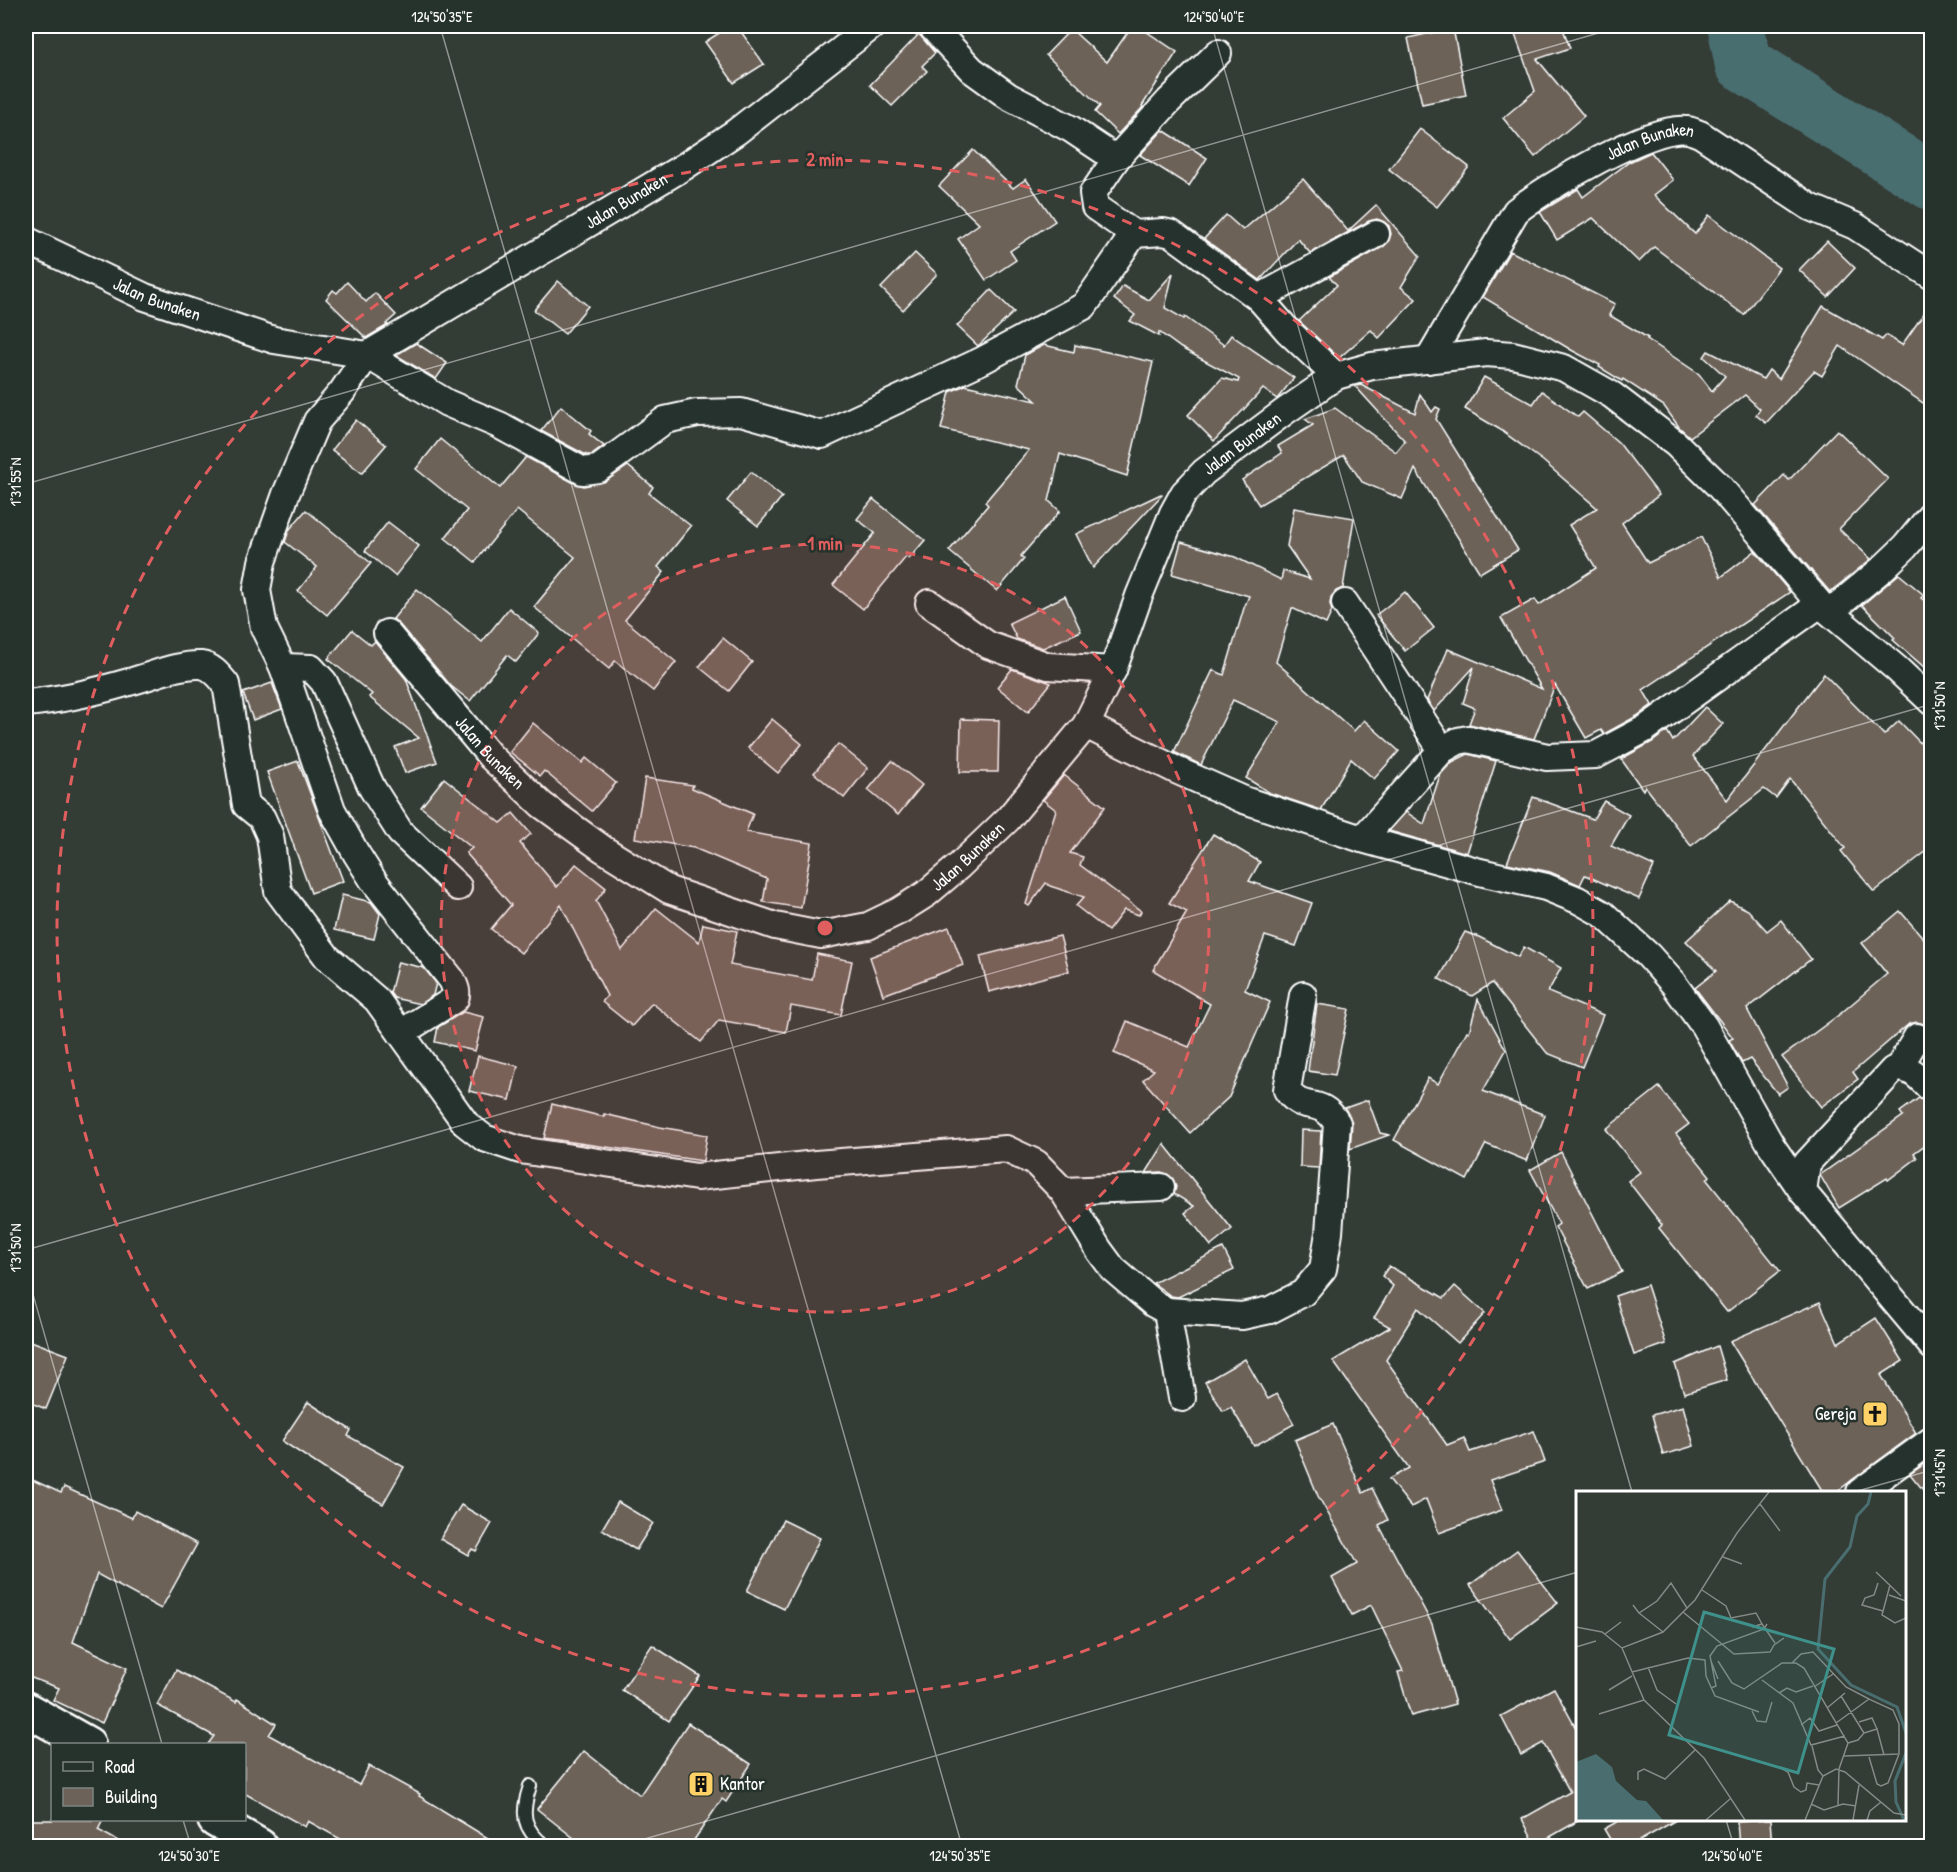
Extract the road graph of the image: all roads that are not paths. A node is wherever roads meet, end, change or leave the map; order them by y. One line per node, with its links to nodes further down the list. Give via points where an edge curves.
1 (872, 26): 10 (street, Jalan Bunaken, via 736,132 685,166)
2 (931, 26): 4 (street, via 972,70 1008,96 1071,129)
3 (1218, 53): 4 (street)
4 (1116, 159): 5 (street, via 1092,200 1095,207)
5 (1134, 234): 9 (street, via 1172,234); 10 (street, Jalan Bunaken, via 1084,306 983,360 822,435 741,412 696,413 665,420 598,469 583,471 499,425 447,403)
6 (1376, 234): 9 (street)
7 (26, 240): 10 (street, Jalan Bunaken, via 145,297 274,340)
8 (1932, 276): 11 (street, Jalan Bunaken, via 1855,226 1810,207 1700,134 1686,129 1672,131 1627,145 1535,196 1516,211)
9 (1259, 298): 12 (street)
10 (366, 355): 18 (street, via 317,421 262,562 257,590 264,628)
11 (1428, 360): 12 (street, Jalan Bunaken, via 1372,366); 16 (street, Jalan Bunaken, via 1486,353 1513,355 1564,368 1612,395 1695,460)
12 (1336, 376): 19 (street, Jalan Bunaken, via 1203,472 1184,493 1138,596)
13 (1932, 514): 16 (street, via 1882,569)
14 (929, 603): 19 (street, via 988,645 1048,666)
15 (1345, 603): 23 (street)
16 (1825, 608): 20 (street, Jalan Bunaken); 23 (street, via 1646,729 1596,755 1547,757 1468,739)
17 (387, 633): 22 (street, Jalan Bunaken, via 491,757 542,805 603,849 669,890 775,926 821,935 868,926 926,894 1008,819)
18 (283, 667): 25 (street, via 311,668 324,682 372,788 399,832); 27 (street, via 332,810 373,880 455,987 455,999)
19 (1113, 670): 22 (street, Jalan Bunaken)
20 (1932, 702)
21 (26, 703): 27 (street, via 109,688 179,668 203,665 216,672 226,684 246,806 262,818 270,836 278,891 327,957 376,1000)
22 (1086, 725): 24 (street, via 1244,800)
23 (1442, 750): 24 (street)
24 (1362, 839): 33 (street, via 1546,887 1603,914 1648,955 1704,1026 1771,1145)
25 (458, 887)
26 (1303, 995): 34 (street, via 1287,1090 1299,1104 1324,1108 1337,1122 1323,1269 1303,1293 1270,1310 1242,1316)
27 (400, 1033): 32 (street, via 466,1124 484,1138 520,1150 697,1177 1006,1149 1036,1163)
28 (1917, 1036): 29 (street)
29 (1899, 1066): 30 (street, via 1906,1067); 33 (street, via 1807,1163)
30 (1932, 1090)
31 (1161, 1187): 32 (street)
32 (1063, 1191): 34 (street, via 1113,1269)
33 (1803, 1192): 35 (street)
34 (1167, 1311): 36 (street)
35 (1932, 1346)
36 (1182, 1398)
37 (1932, 1440): 38 (street)
38 (1861, 1491)
39 (26, 1709): 40 (highway)
40 (86, 1743)
41 (530, 1786): 44 (lane, via 523,1807 527,1826)
42 (217, 1821): 43 (highway)
43 (260, 1846)
44 (545, 1846)

